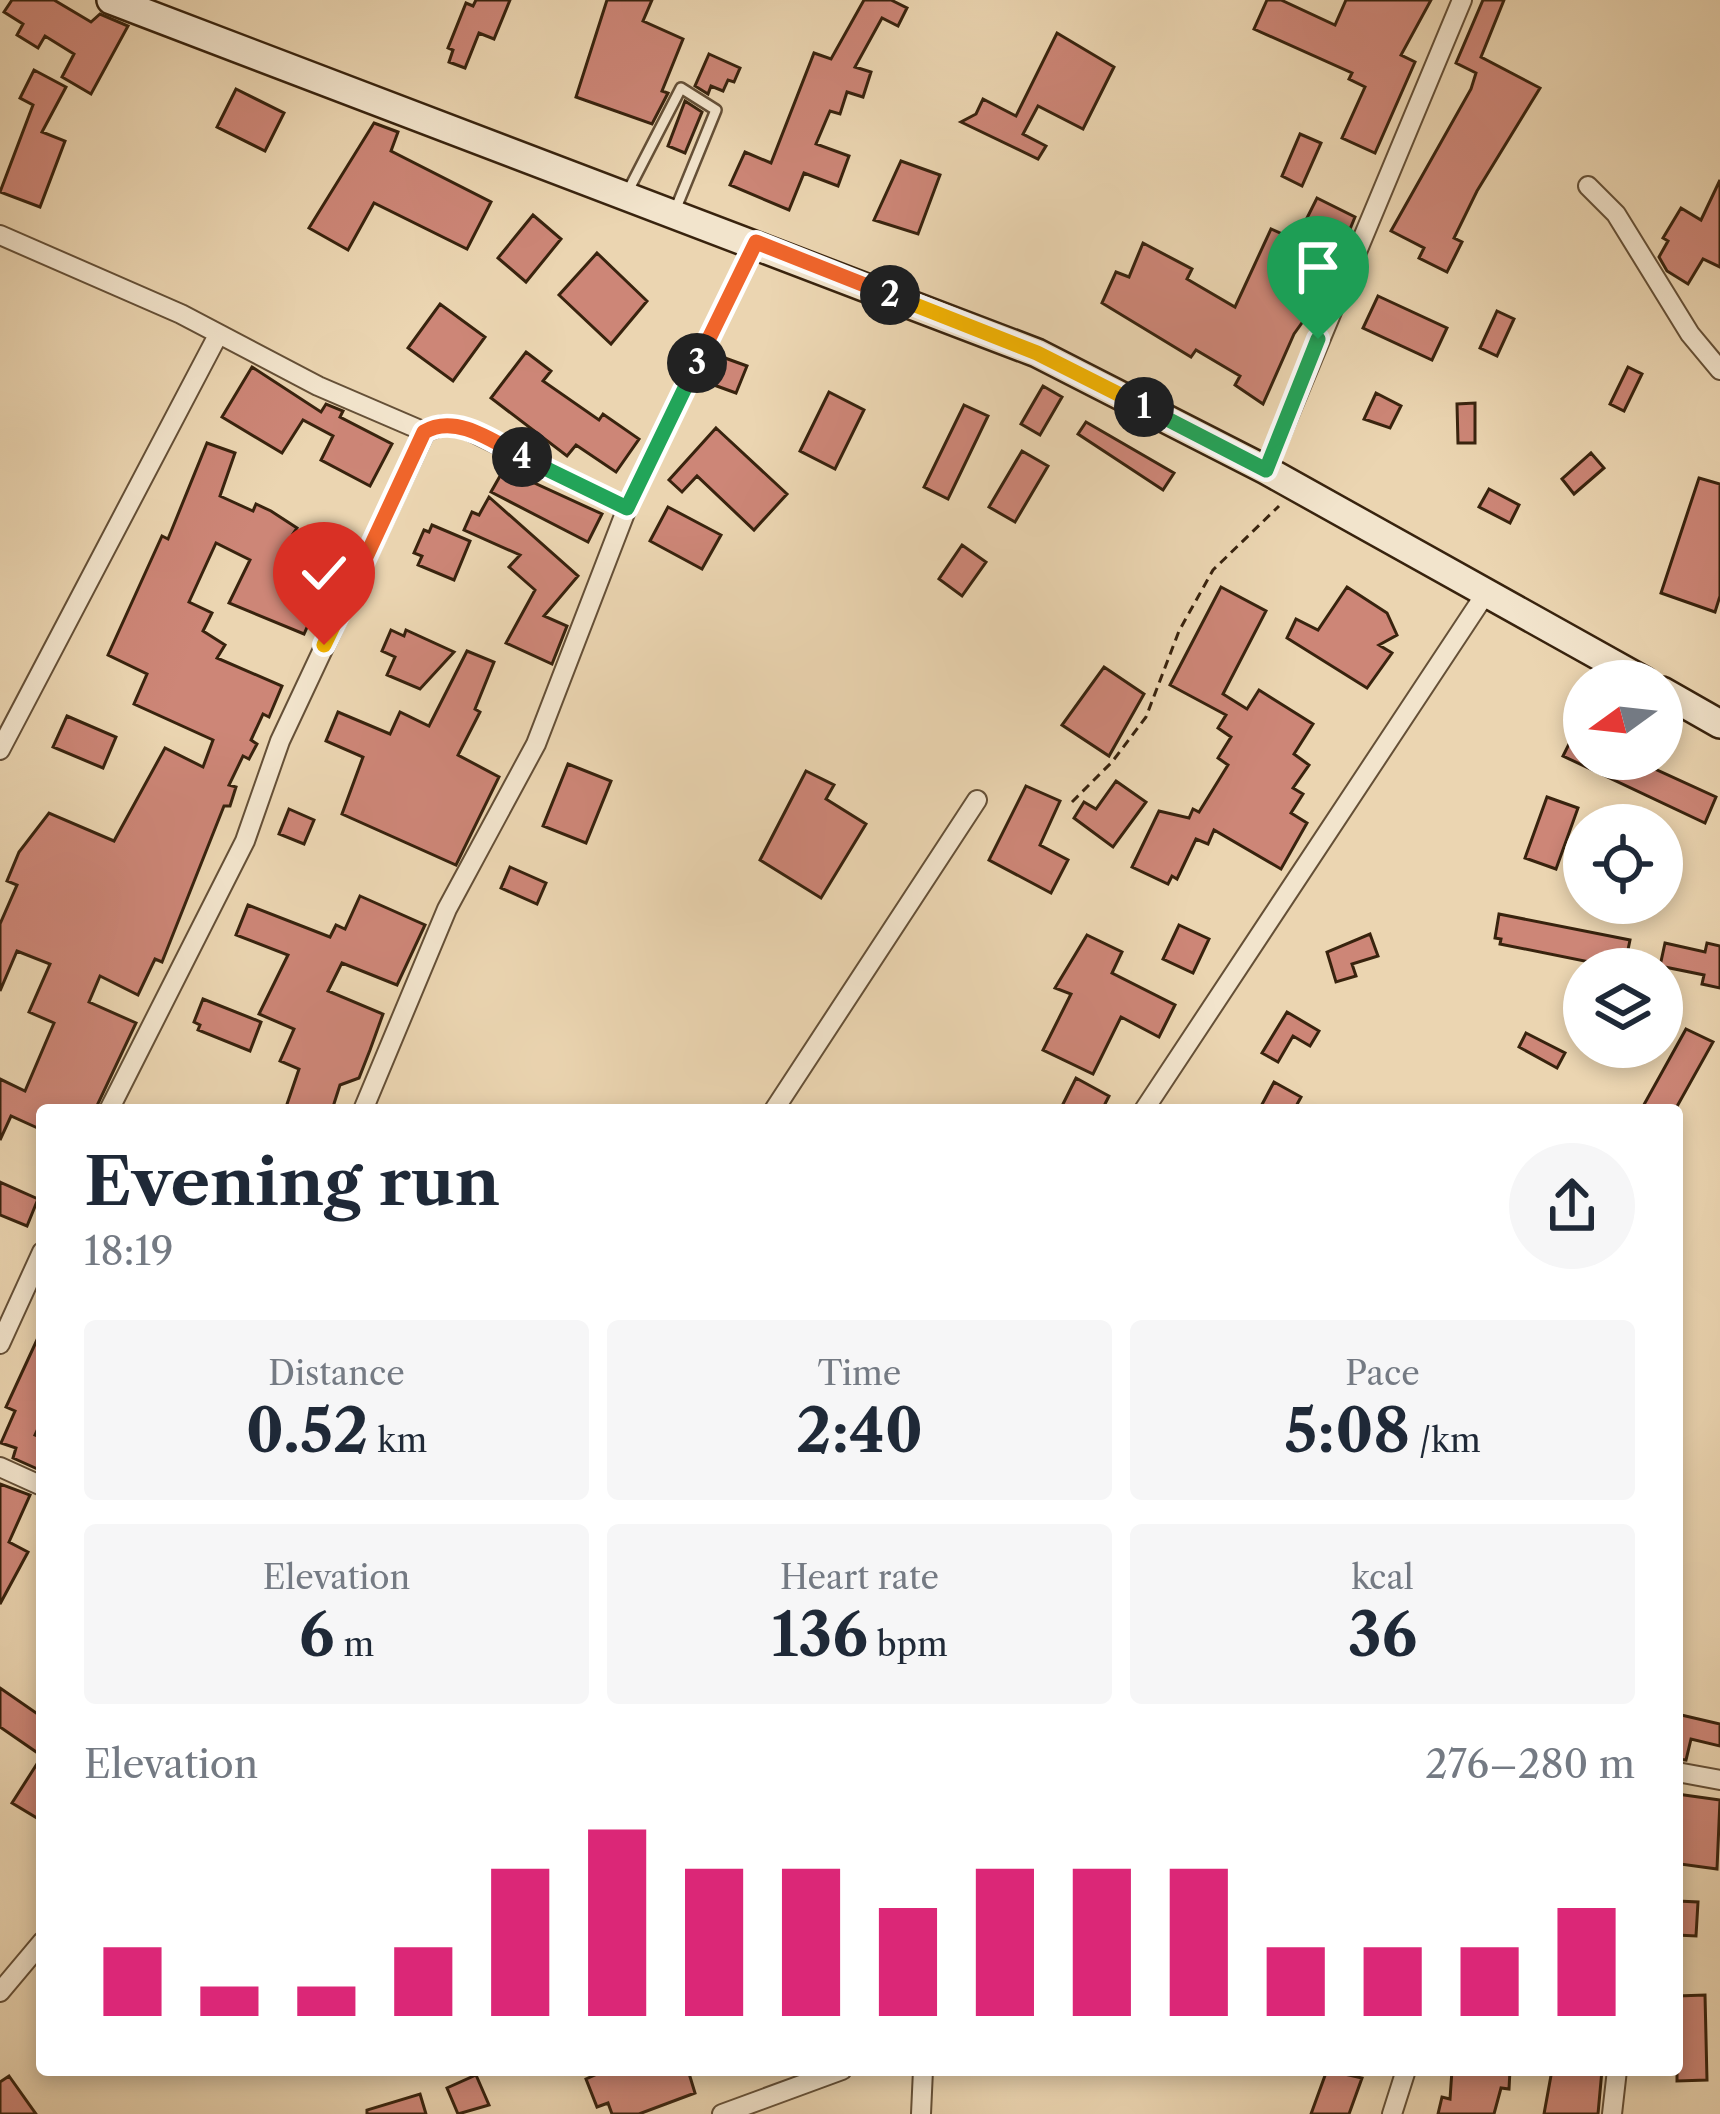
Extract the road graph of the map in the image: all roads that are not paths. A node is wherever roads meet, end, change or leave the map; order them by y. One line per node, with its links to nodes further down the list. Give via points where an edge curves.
1 (112, 0): 4 (main road)
2 (1462, 0): 11 (street)
3 (1588, 186): 9 (street, via 1616,214)
4 (626, 195): 5 (main road); 5 (lane, via 681,88 716,110)
5 (674, 213): 7 (main road)
6 (0, 235): 8 (street)
7 (756, 242): 11 (main road, via 1037,353); 12 (street)
8 (218, 335): 10 (street); 17 (street)
9 (1720, 370)
10 (424, 432): 12 (street, via 443,424 464,428); 19 (street, via 280,741 244,841)
11 (1266, 470): 13 (main road)
12 (627, 508): 20 (street, via 536,744 447,909)
13 (1486, 593): 14 (main road); 22 (street)
14 (1606, 660)
15 (1683, 703): 16 (main road)
16 (1720, 724)
17 (0, 750)
18 (977, 800): 21 (street)
19 (112, 1104)
20 (366, 1104)
21 (777, 1104)
22 (1148, 1104)
23 (36, 1265): 24 (street)
24 (0, 1344)
25 (0, 1467): 26 (street)
26 (36, 1483)
27 (1683, 1773): 28 (street)
28 (1720, 1780)
29 (36, 1949): 30 (street)
30 (0, 1992)
31 (826, 2076): 35 (street)
32 (923, 2076): 36 (street)
33 (1404, 2076): 37 (street)
34 (1616, 2076): 38 (street)
35 (722, 2114)
36 (921, 2114)
37 (1392, 2114)
38 (1612, 2114)

